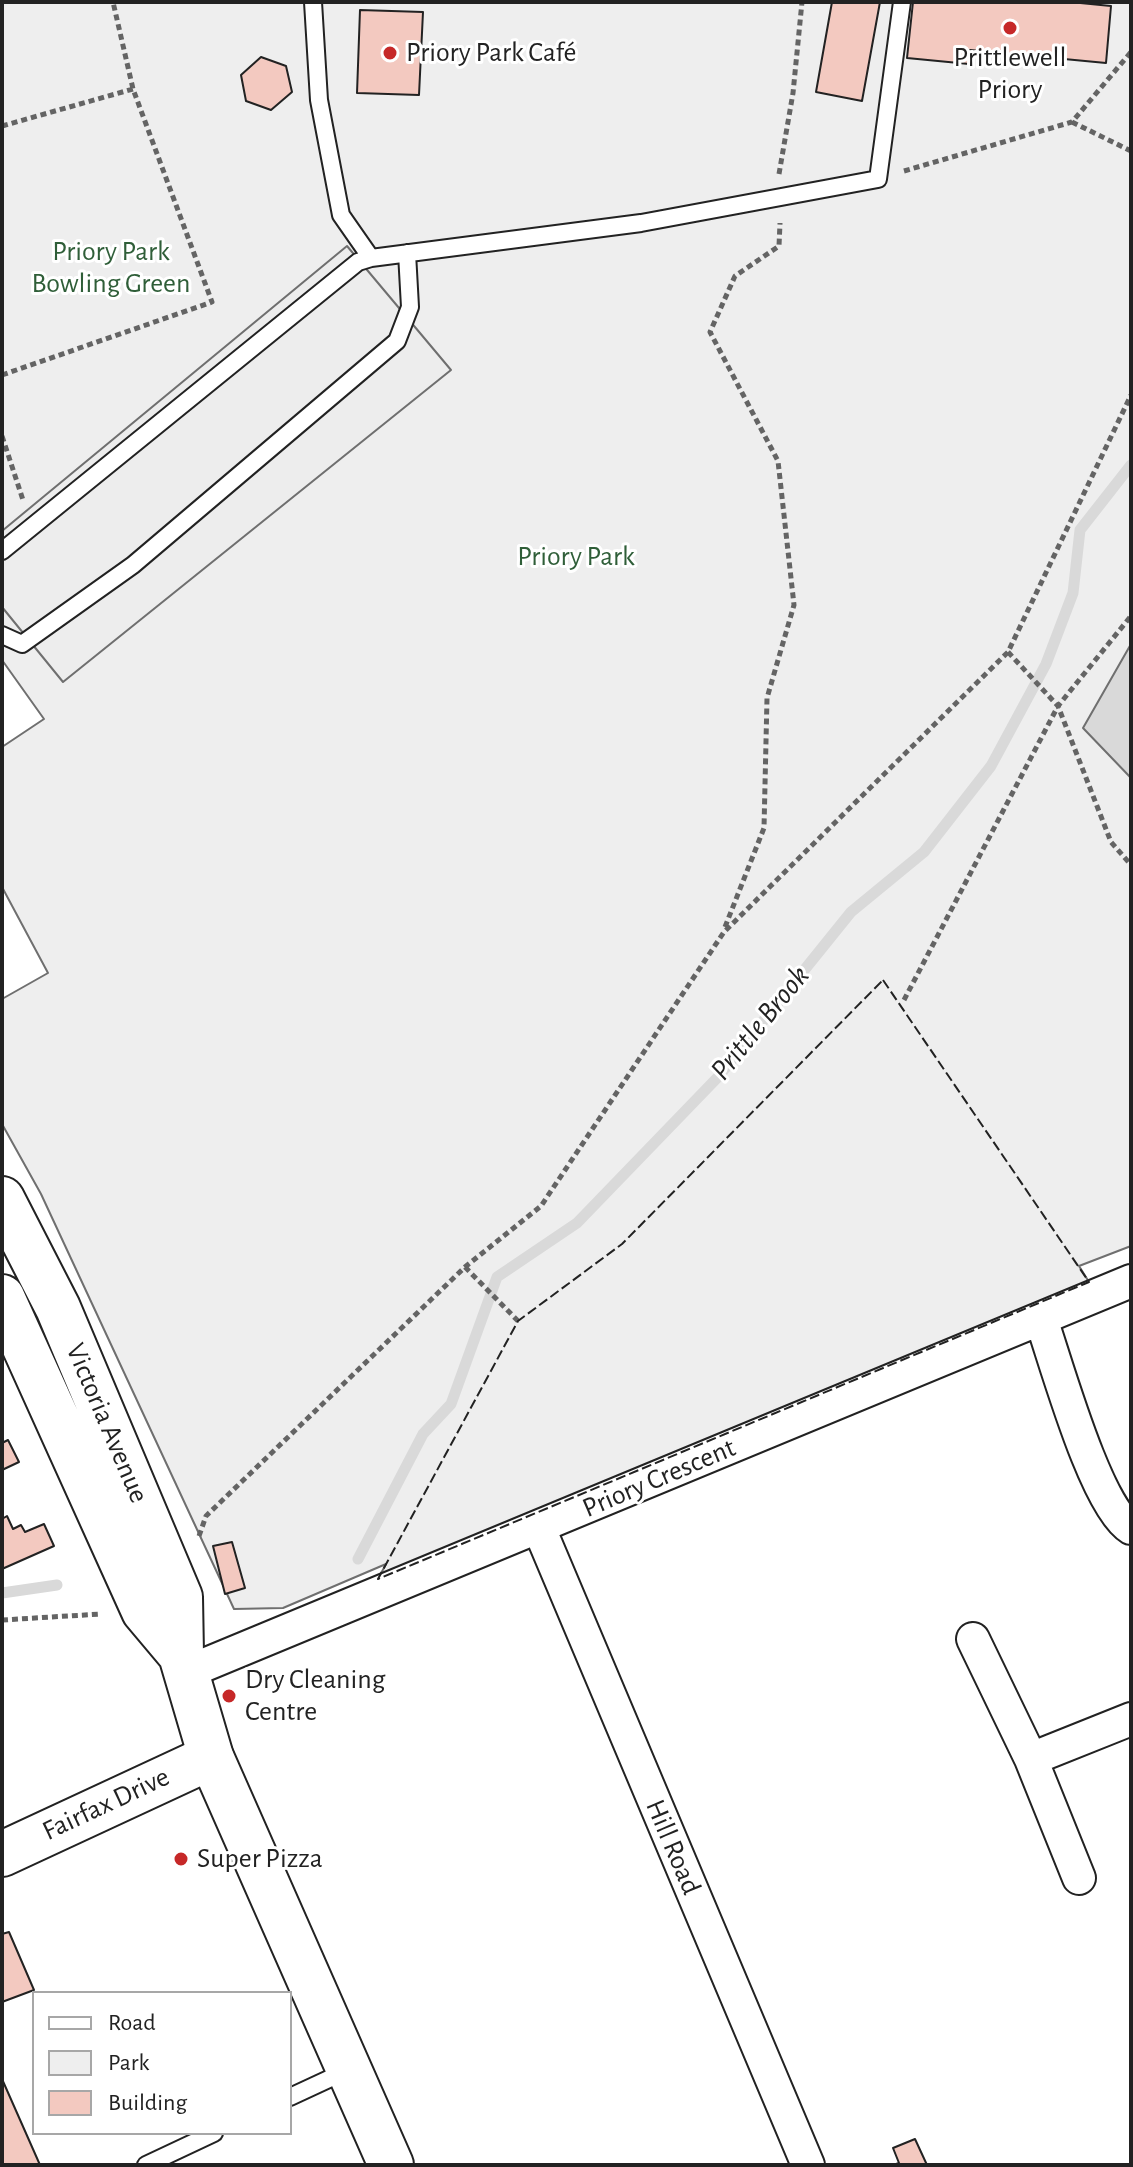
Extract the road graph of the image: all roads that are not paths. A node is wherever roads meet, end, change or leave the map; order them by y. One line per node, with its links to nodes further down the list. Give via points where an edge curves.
1 (313, 2): 4 (lane, via 319,100 341,215)
2 (902, 2): 3 (lane, via 878,179 641,223)
3 (407, 253): 4 (lane); 6 (lane, via 410,307 397,341 133,565 22,644)
4 (371, 258): 5 (lane, via 358,262)
5 (2, 551)
6 (2, 635)
7 (2, 1199): 13 (main road, Victoria Avenue, via 58,1308)
8 (1131, 1281): 10 (street, Priory Crescent)
9 (2, 1297): 13 (main road, Victoria Avenue)
10 (1041, 1319): 11 (street, Priory Crescent); 12 (street, via 1098,1481 1122,1523)
11 (539, 1528): 15 (street, Priory Crescent); 26 (street, Hill Road)
12 (1131, 1528)
13 (162, 1604): 15 (main road, Victoria Avenue)
14 (973, 1639): 18 (street)
15 (183, 1664): 17 (main road, Victoria Avenue)
16 (1131, 1719): 18 (street)
17 (211, 1757): 19 (main road, Fairfax Drive); 21 (main road, Victoria Avenue)
18 (1031, 1759): 20 (street)
19 (2, 1854)
20 (1079, 1878)
21 (347, 2070): 22 (lane); 25 (main road, Victoria Avenue)
22 (292, 2096)
23 (210, 2135): 24 (lane)
24 (146, 2165)
25 (391, 2165)
26 (808, 2165)

